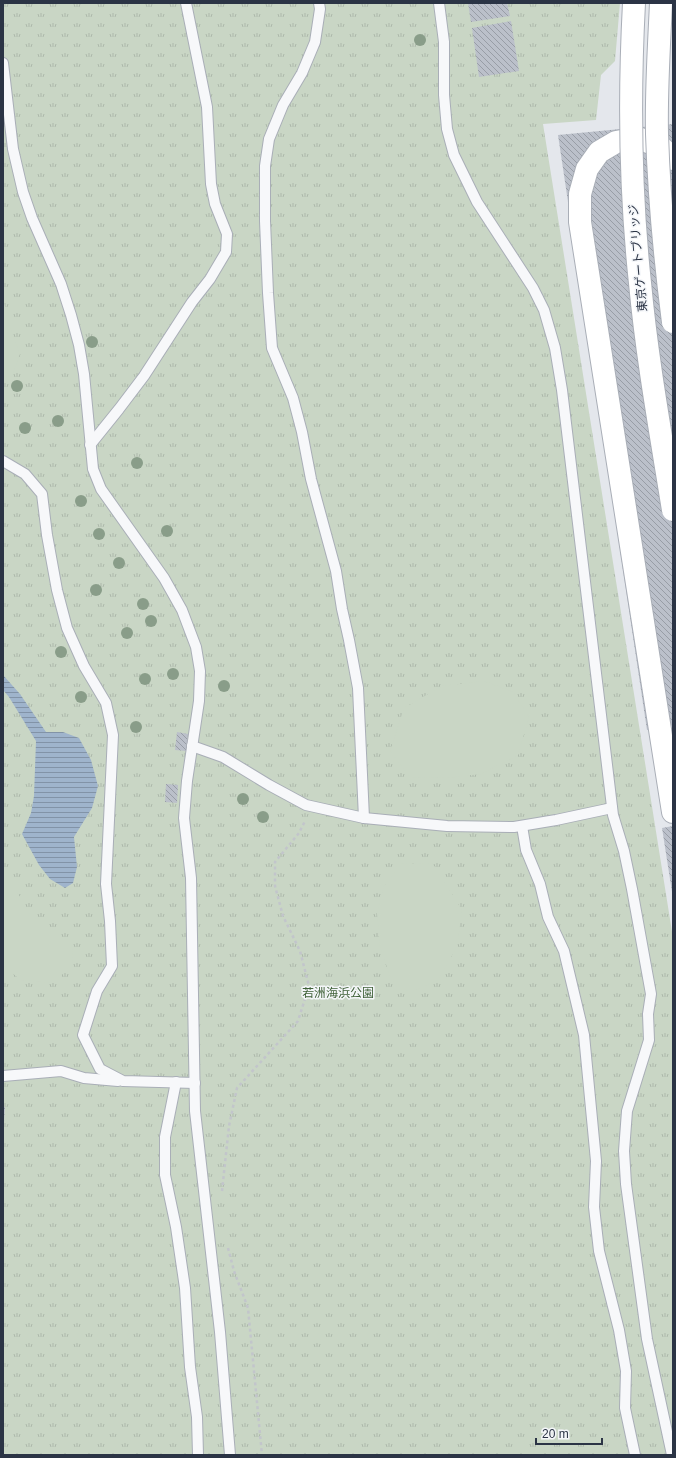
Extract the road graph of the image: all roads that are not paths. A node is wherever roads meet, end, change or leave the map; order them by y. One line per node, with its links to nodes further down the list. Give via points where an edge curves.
1 (186, 3): 9 (lane, via 207,108 211,184 215,204 227,234 226,252 144,376)
2 (319, 3): 15 (lane, via 315,42 269,139 265,166 268,292 272,348 292,398 302,432 311,479 336,571 358,688)
3 (440, 3): 13 (lane, via 447,129 454,155 477,202 533,288 544,310 555,348)
4 (634, 3): 11 (street, 東京ゲートブリッジ, bridge, via 630,128 634,210 649,356)
5 (661, 3): 8 (street, bridge, via 657,134)
6 (3, 63): 9 (lane, via 13,149 23,192 61,284 79,345)
7 (673, 159): 14 (street, via 661,147 638,138 616,142 599,152 587,169 580,194 580,222)
8 (673, 322)
9 (90, 444): 12 (lane, via 93,468 101,489 164,578 182,610 196,647 200,671 200,700)
10 (3, 461): 18 (lane, via 25,474 42,494 57,590 67,628 84,666 106,703 113,735 106,884 112,966 97,991 83,1035 100,1068)
11 (673, 510)
12 (192, 746): 15 (lane, via 223,757 306,805); 20 (lane, via 184,818 191,878)
13 (612, 808): 16 (lane); 24 (lane, via 632,889 651,994 648,1014 649,1040 628,1111 624,1151 626,1184 647,1339)
14 (673, 812)
15 (364, 818): 16 (lane, via 447,826)
16 (522, 826): 23 (lane, via 526,850 540,884 548,917 564,951 584,1035 596,1161 594,1207 600,1251 626,1371 625,1408)
17 (3, 1076): 18 (lane, via 61,1071 84,1078)
18 (123, 1081): 19 (lane)
19 (176, 1082): 20 (lane); 21 (lane, via 165,1136 165,1175 185,1288)
20 (195, 1082): 22 (lane, via 195,1111 220,1332)
21 (198, 1455)
22 (230, 1455)
23 (635, 1455)
24 (672, 1455)

